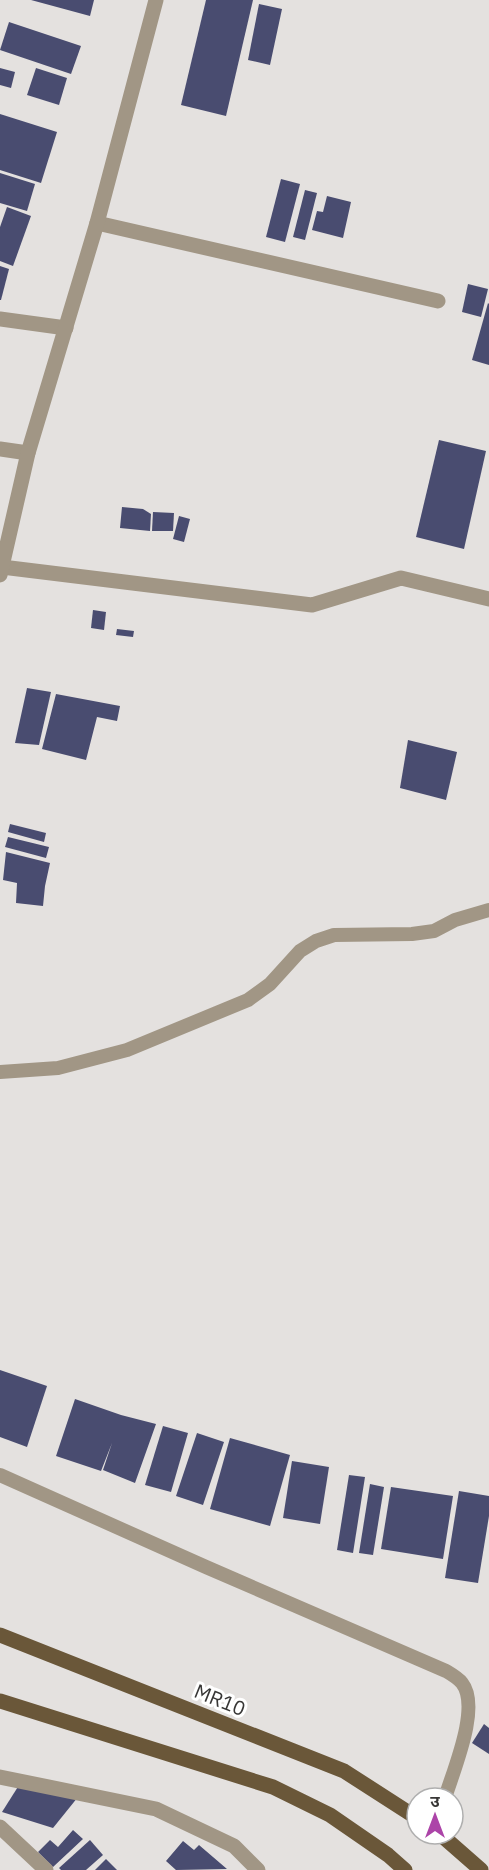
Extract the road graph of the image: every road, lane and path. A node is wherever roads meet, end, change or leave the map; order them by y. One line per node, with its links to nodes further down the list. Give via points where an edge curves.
1 (156, 0): 2 (street)
2 (98, 223): 3 (street); 5 (street)
3 (438, 301)
4 (0, 319): 5 (street)
5 (66, 328): 7 (street)
6 (0, 449): 7 (street)
7 (28, 453): 8 (street)
8 (1, 571): 9 (street, via 312,605 401,578)
9 (489, 599)
10 (489, 910): 11 (lane, via 434,931 334,935 300,951 270,984 248,1000 127,1050 58,1068)
11 (0, 1072)
12 (0, 1475): 16 (lane, via 446,1671 462,1683 468,1700 467,1724)
13 (0, 1635): 17 (main road, MR10, via 344,1772)
14 (0, 1701): 23 (main road, via 273,1787 330,1815)
15 (0, 1777): 22 (street, via 156,1809 234,1846)
16 (449, 1786)
17 (405, 1810)
18 (2, 1829): 20 (street); 21 (street)
19 (454, 1846): 24 (main road)
20 (0, 1848)
21 (46, 1870)
22 (258, 1870)
23 (405, 1870)
24 (481, 1870)

